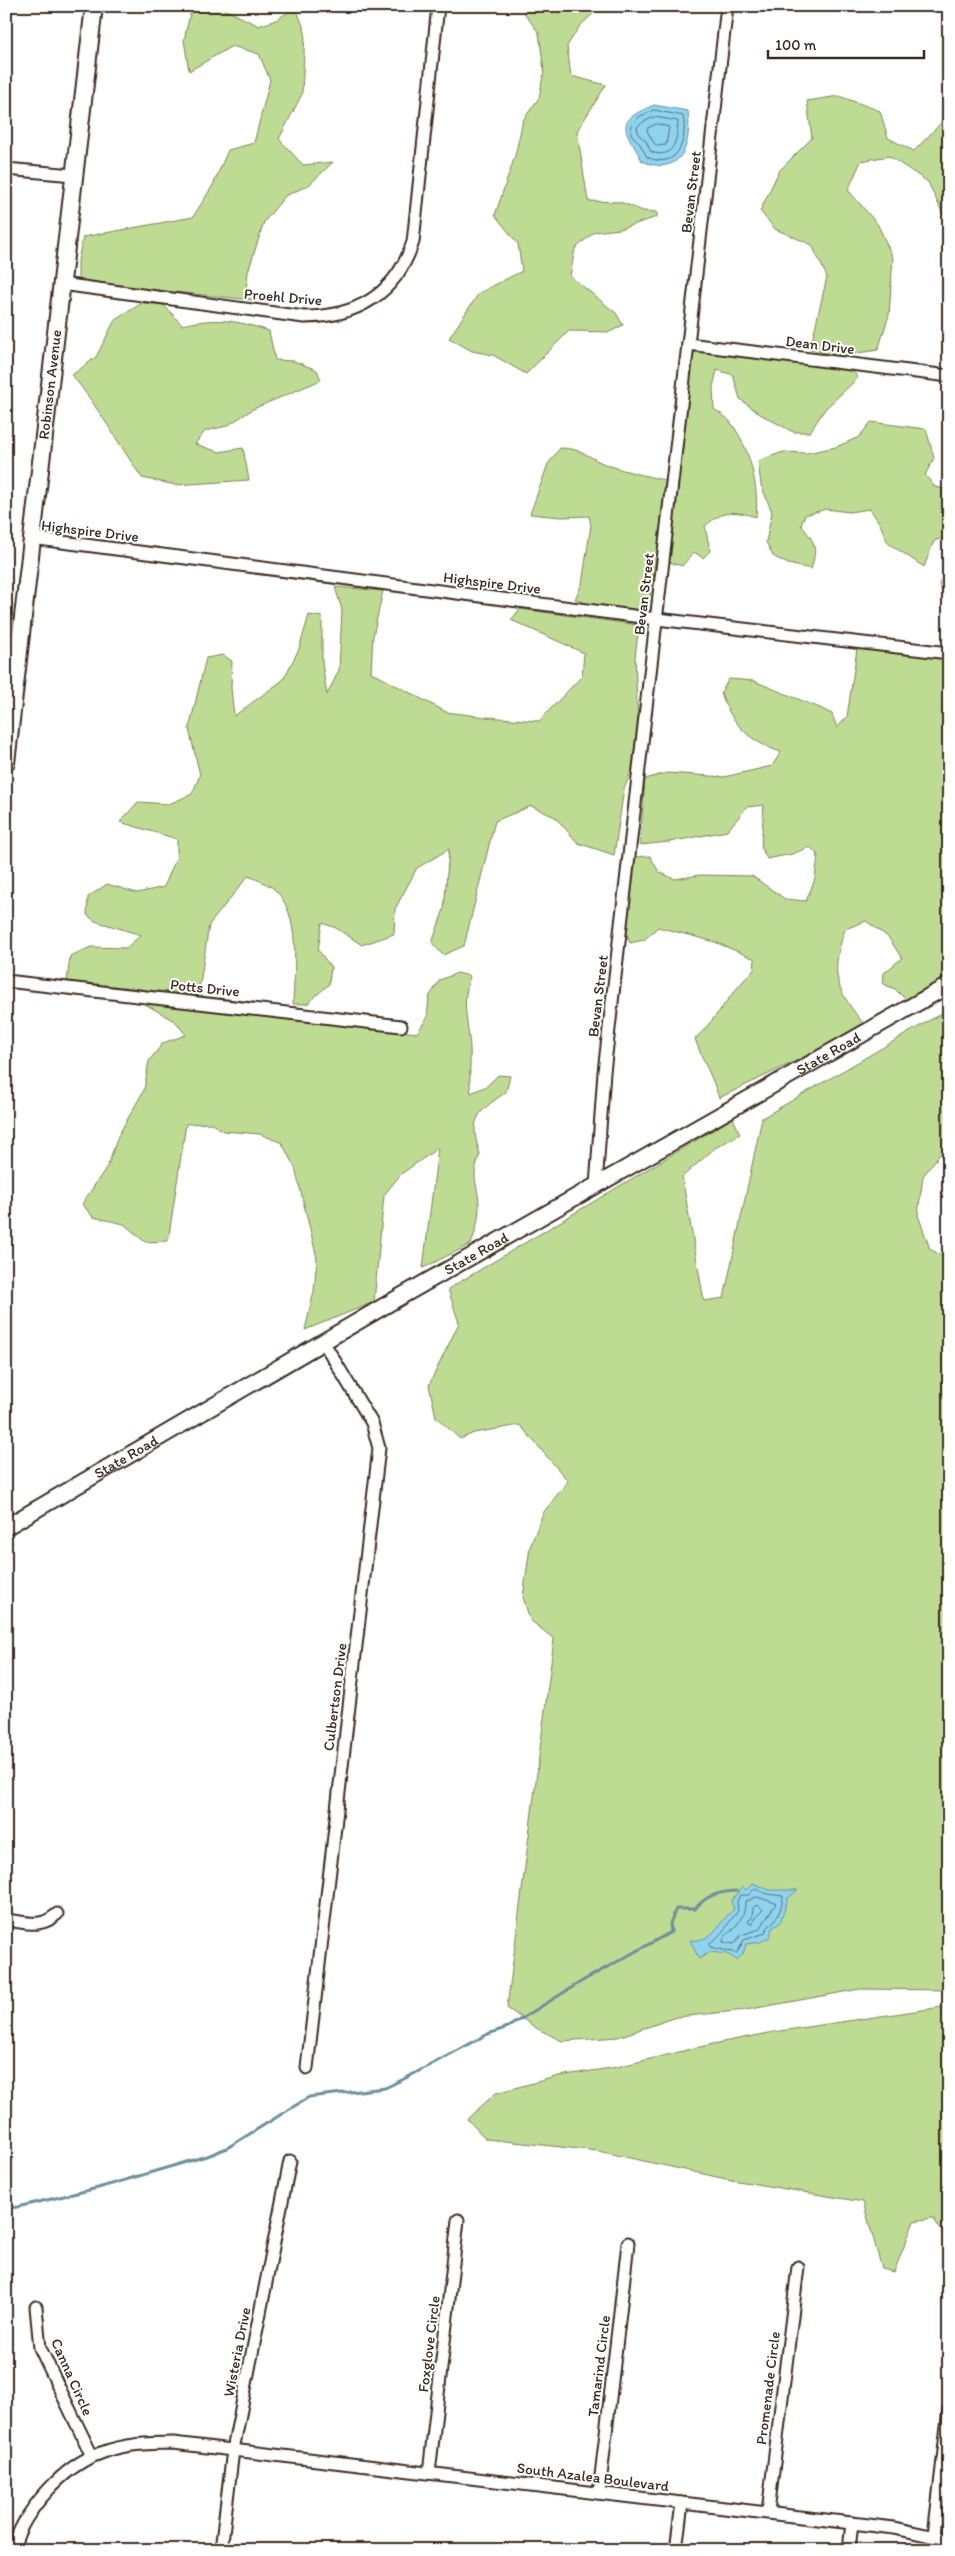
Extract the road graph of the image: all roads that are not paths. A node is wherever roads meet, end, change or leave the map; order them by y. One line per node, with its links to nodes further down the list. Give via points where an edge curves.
1 (94, 6): 5 (main road, Robinson Avenue)
2 (438, 6): 6 (street, Proehl Drive, via 412,242 399,272 369,302 334,315 304,316)
3 (728, 6): 7 (street, Bevan Street)
4 (6, 169): 5 (street)
5 (73, 175): 6 (main road, Robinson Avenue)
6 (60, 284): 9 (main road, Robinson Avenue)
7 (688, 344): 8 (street, Dean Drive); 10 (street, Bevan Street)
8 (949, 376)
9 (32, 538): 10 (street, Highspire Drive); 12 (main road, Robinson Avenue)
10 (657, 619): 11 (street, Highspire Drive); 16 (street, Bevan Street, via 604,1072)
11 (949, 653)
12 (6, 763)
13 (6, 981): 15 (street, Potts Drive)
14 (949, 985): 16 (street, State Road)
15 (401, 1026)
16 (596, 1186): 17 (street, State Road)
17 (324, 1343): 18 (street, State Road); 21 (street, Culbertson Drive, via 369,1417 379,1448)
18 (6, 1527)
19 (57, 1914): 20 (street, via 47,1922 36,1924)
20 (6, 1920)
21 (307, 2068)
22 (290, 2161): 28 (street, Wisteria Drive)
23 (458, 2220): 30 (street, Foxglove Circle)
24 (628, 2243): 31 (street, Tamarind Circle)
25 (798, 2266): 33 (street, Promenade Circle)
26 (36, 2307): 29 (street, Canna Circle, via 40,2348)
27 (949, 2409): 35 (street)
28 (234, 2450): 29 (street, South Azalea Boulevard, via 155,2443 119,2447); 30 (street, South Azalea Boulevard); 38 (street, Wisteria Drive)
29 (92, 2456): 37 (street, South Azalea Boulevard, via 70,2470 44,2495 21,2528)
30 (429, 2472): 31 (street, South Azalea Boulevard)
31 (599, 2493): 32 (street, South Azalea Boulevard)
32 (682, 2503): 33 (street, South Azalea Boulevard); 39 (street)
33 (768, 2512): 34 (street, South Azalea Boulevard)
34 (852, 2523): 35 (street, South Azalea Boulevard); 40 (street)
35 (934, 2535): 36 (street, South Azalea Boulevard)
36 (949, 2540)
37 (13, 2550)
38 (221, 2550)
39 (676, 2550)
40 (849, 2550)

